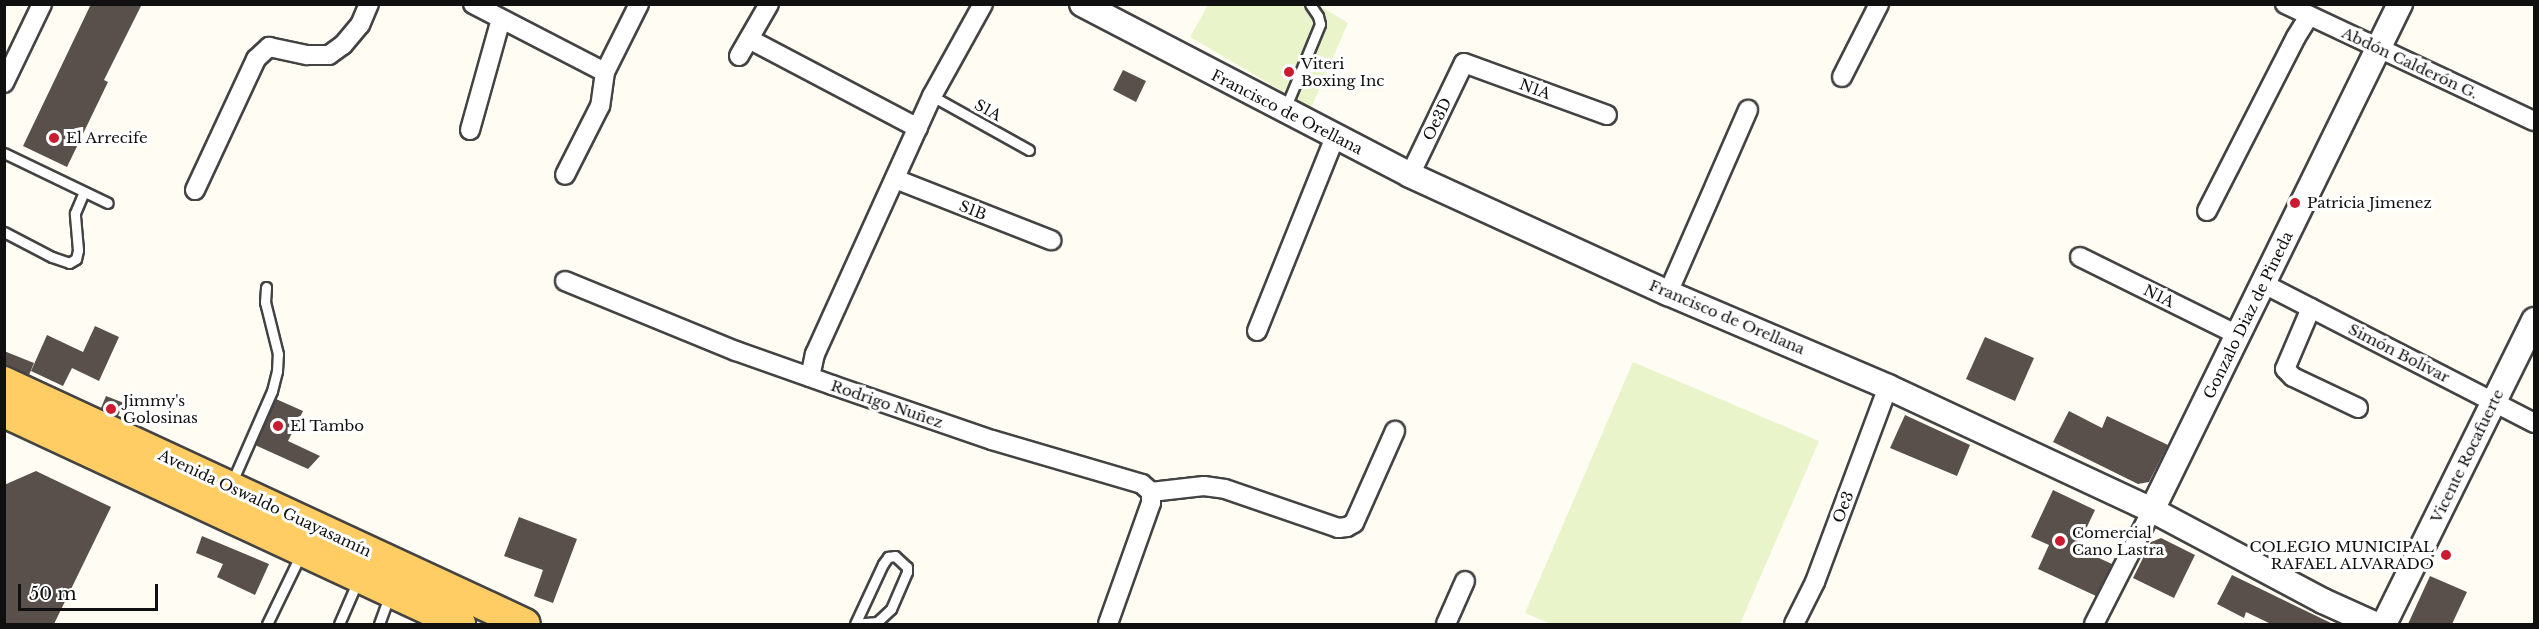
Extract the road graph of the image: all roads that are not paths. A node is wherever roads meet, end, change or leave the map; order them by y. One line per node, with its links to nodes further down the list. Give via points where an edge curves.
1 (42, 4): 20 (street)
2 (369, 4): 34 (street, via 360,25 344,45 329,55 269,47 256,59)
3 (473, 4): 13 (street)
4 (639, 4): 18 (street)
5 (769, 4): 14 (street)
6 (983, 4): 21 (street)
7 (1082, 4): 23 (street, Francisco de Orellana)
8 (1310, 4): 23 (lane, via 1320,24)
9 (1879, 4): 19 (street)
10 (2285, 4): 12 (street, Abdón Calderón G.)
11 (2400, 4): 15 (street, Gonzalo Diaz de Pineda)
12 (2309, 16): 15 (street, Abdón Calderón G.); 37 (street)
13 (501, 19): 18 (street); 27 (street)
14 (749, 39): 16 (street); 26 (street)
15 (2378, 48): 25 (street, Abdón Calderón G.); 42 (street, Gonzalo Diaz de Pineda)
16 (739, 56)
17 (1464, 63): 24 (street, N1A); 32 (street, Oe3D)
18 (605, 72): 31 (street, via 600,106)
19 (1842, 77)
20 (4, 83)
21 (932, 96): 26 (street); 29 (lane, S1A)
22 (1748, 110): 44 (street)
23 (1284, 111): 28 (street, Francisco de Orellana)
24 (1607, 115)
25 (2535, 121)
26 (918, 128): 33 (street)
27 (470, 130)
28 (1335, 137): 32 (street, Francisco de Orellana); 47 (street)
29 (1029, 150)
30 (4, 153): 35 (lane)
31 (565, 175)
32 (1410, 175): 44 (street, Francisco de Orellana)
33 (895, 179): 39 (street, S1B); 49 (street, via 815,354)
34 (195, 190)
35 (84, 192): 36 (lane); 38 (lane, via 75,213 78,250 76,258 69,262)
36 (108, 203)
37 (2207, 211)
38 (4, 232)
39 (1051, 240)
40 (2080, 257): 48 (street, N1A)
41 (565, 281): 49 (street, Rodrigo Nuñez)
42 (2264, 284): 45 (street, Simón Bolívar); 48 (street, Gonzalo Diaz de Pineda)
43 (266, 286): 57 (lane, via 278,354 277,371)
44 (1668, 293): 51 (street, Francisco de Orellana)
45 (2311, 308): 52 (street, Simón Bolívar); 53 (street, via 2285,369 2293,377)
46 (2535, 320): 52 (street, Vicente Rocafuerte)
47 (1257, 331)
48 (2238, 335): 59 (street, Gonzalo Diaz de Pineda)
49 (810, 377): 58 (street, Rodrigo Nuñez, via 992,440 1142,484)
50 (4, 382): 57 (main road, Avenida Oswaldo Guayasamín)
51 (1888, 387): 59 (street, Francisco de Orellana); 72 (street, Oe3, via 1815,582)
52 (2494, 402): 55 (street, Simón Bolívar); 75 (street, Vicente Rocafuerte)
53 (2358, 408)
54 (4, 412): 60 (main road, Avenida Oswaldo Guayasamín)
55 (2535, 423)
56 (1395, 431): 58 (street, via 1354,523 1347,527 1338,528 1225,489 1204,486)
57 (230, 487): 68 (main road, Avenida Oswaldo Guayasamín)
58 (1151, 492): 70 (street, via 1151,503)
59 (2152, 510): 73 (street, Gonzalo Diaz de Pineda); 74 (street, Francisco de Orellana)
60 (302, 551): 61 (main road, Avenida Oswaldo Guayasamín); 64 (lane)
61 (359, 577): 63 (main road, Avenida Oswaldo Guayasamín); 65 (lane)
62 (1464, 581): 71 (street)
63 (391, 592): 66 (lane); 67 (main road, Avenida Oswaldo Guayasamín)
64 (267, 624)
65 (339, 624)
66 (379, 624)
67 (460, 624)
68 (525, 624)
69 (855, 624): 69 (lane, via 883,564 888,557 895,556 907,567 907,573 891,609 877,622)
70 (1108, 624)
71 (1446, 624)
72 (1794, 624)
73 (2094, 624)
74 (2374, 624)
75 (2384, 624)

